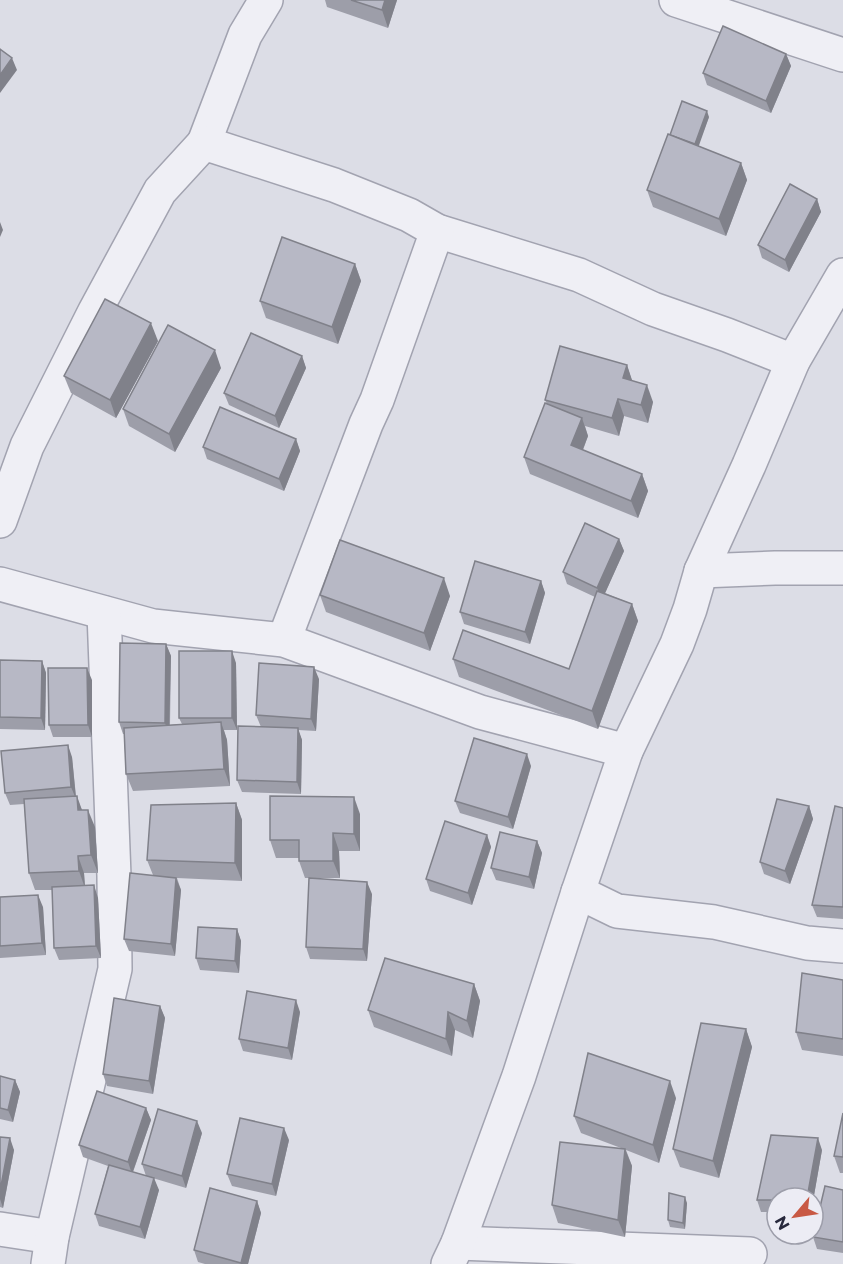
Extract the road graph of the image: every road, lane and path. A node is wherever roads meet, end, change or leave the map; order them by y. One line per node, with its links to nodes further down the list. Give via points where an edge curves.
1 (266, 0): 4 (street, via 245,34)
2 (675, 0): 3 (street)
3 (843, 55)
4 (204, 143): 5 (street, via 334,185 409,215); 8 (street, via 159,190 27,446)
5 (437, 231): 7 (street, via 579,275 653,309); 13 (street, via 377,400)
6 (843, 275): 7 (street)
7 (794, 361): 10 (street)
8 (0, 521)
9 (843, 568): 10 (street)
10 (701, 571): 14 (street, via 677,644)
11 (0, 584): 12 (street)
12 (104, 613): 13 (street, via 153,626); 18 (street, via 115,969)
13 (284, 640): 14 (street, via 480,712)
14 (626, 751): 15 (street)
15 (578, 892): 16 (street, via 617,911 714,922); 19 (street, via 519,1076)
16 (843, 946)
17 (0, 1229): 18 (street)
18 (50, 1250)
19 (453, 1253): 20 (street)
20 (750, 1254)

